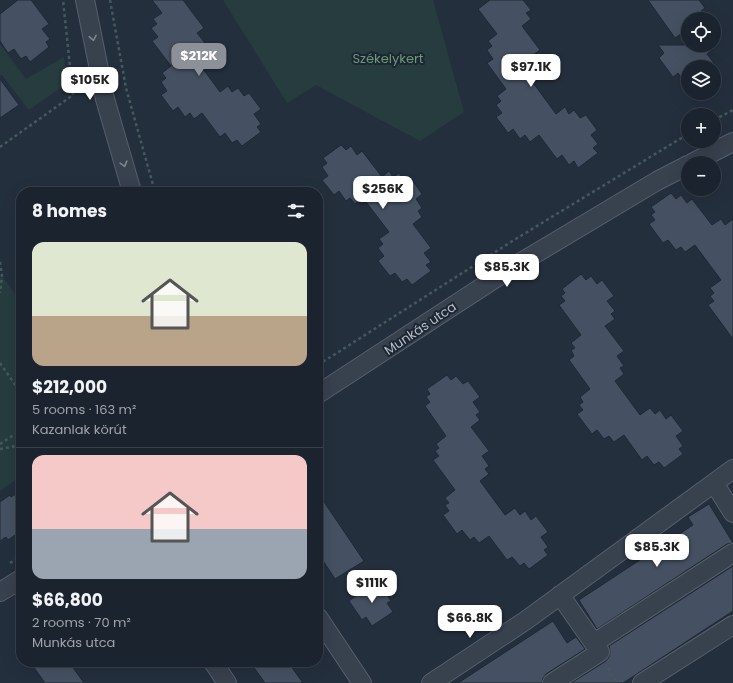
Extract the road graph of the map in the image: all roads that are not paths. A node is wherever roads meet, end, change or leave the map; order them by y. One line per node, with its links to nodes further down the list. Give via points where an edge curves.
1 (85, 0): 5 (street, one-way to 5, via 105,99)
2 (733, 142): 3 (street)
3 (706, 156)
4 (681, 169): 6 (street, Munkás utca, via 508,270)
5 (131, 187)
6 (323, 391)
7 (733, 469): 8 (street)
8 (714, 484): 9 (street); 13 (street)
9 (733, 513)
10 (733, 553): 16 (street)
11 (16, 582): 12 (street)
12 (0, 592)
13 (560, 595): 16 (street); 20 (street)
14 (323, 624): 19 (street)
15 (733, 625): 22 (street)
16 (594, 643): 21 (street, via 600,652)
17 (216, 667): 18 (street)
18 (227, 683)
19 (362, 683)
20 (431, 683)
21 (552, 683)
22 (642, 683)

